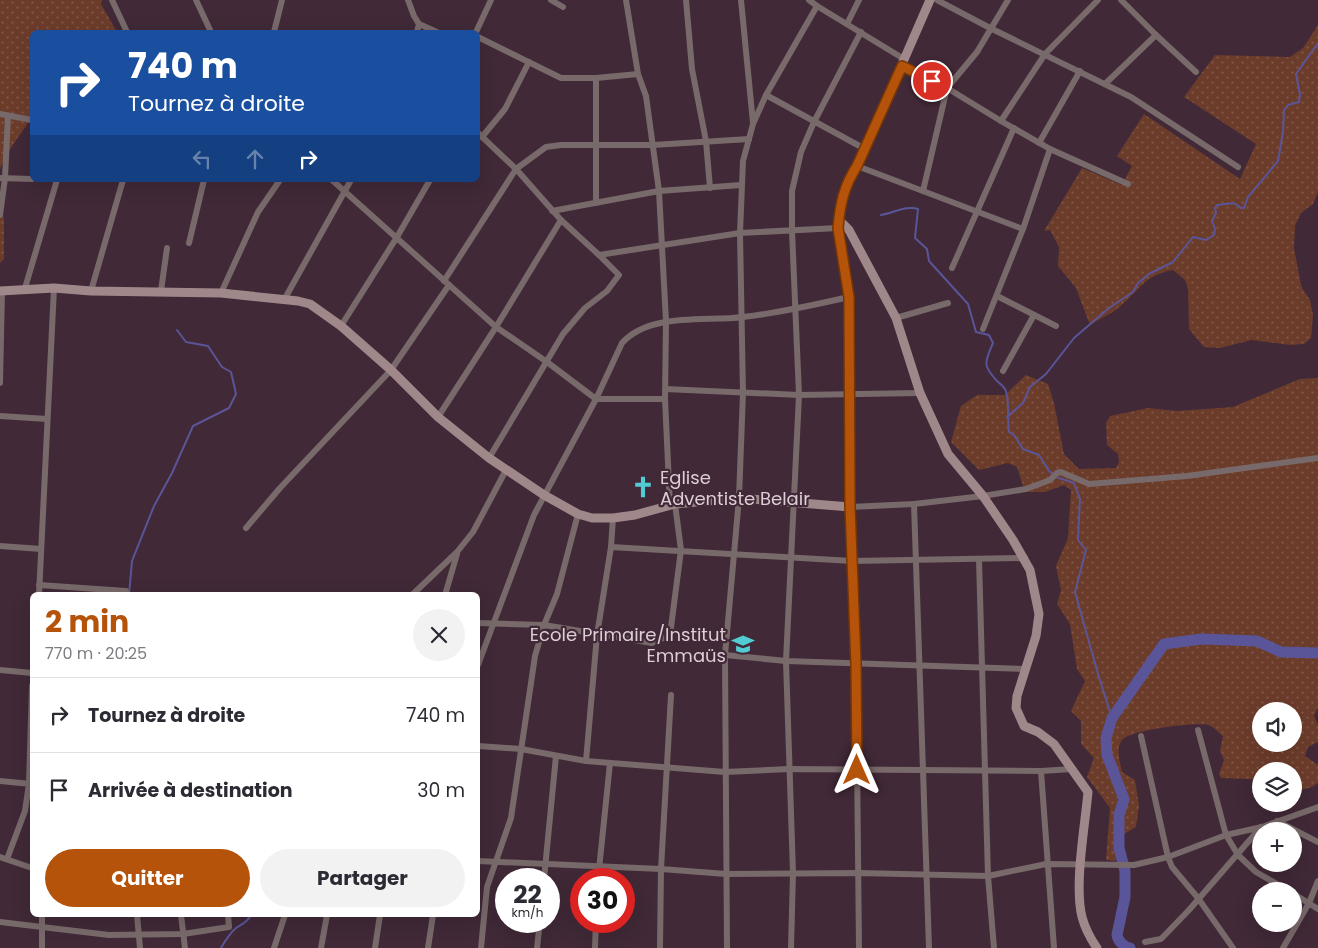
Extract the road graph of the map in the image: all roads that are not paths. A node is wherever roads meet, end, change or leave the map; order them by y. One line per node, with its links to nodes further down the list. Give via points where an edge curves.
1 (112, 0): 22 (street)
2 (196, 0): 23 (street)
3 (282, 0): 24 (street)
4 (408, 0): 19 (street)
5 (491, 0): 27 (street)
6 (552, 0): 18 (street)
7 (626, 0): 36 (street)
8 (686, 0): 50 (street, via 692,70)
9 (741, 0): 46 (street)
10 (809, 0): 17 (street)
11 (859, 0): 20 (street)
12 (930, 0): 33 (street)
13 (937, 0): 21 (street)
14 (1008, 0): 21 (street)
15 (1098, 0): 31 (street)
16 (1121, 0): 29 (street)
17 (817, 6): 20 (street); 40 (street)
18 (563, 7)
19 (419, 24): 25 (street); 26 (street)
20 (847, 24): 28 (street)
21 (990, 28): 31 (street); 39 (street, via 977,52)
22 (126, 30)
23 (210, 30)
24 (274, 30)
25 (418, 30)
26 (432, 30)
27 (477, 30)
28 (861, 32): 33 (street); 45 (street)
29 (1156, 35): 35 (street); 38 (street)
30 (480, 37): 32 (street)
31 (1045, 54): 34 (street); 44 (street)
32 (530, 62): 37 (street, via 561,78); 48 (street, via 505,109)
33 (903, 63): 39 (street); 54 (street)
34 (1080, 71): 38 (street); 51 (street)
35 (1196, 72)
36 (638, 74): 37 (street); 52 (street, via 646,96)
37 (596, 78): 53 (street)
38 (1105, 84): 57 (street, via 1130,96)
39 (947, 88): 44 (street); 73 (street)
40 (766, 95): 45 (street); 46 (street)
41 (0, 114): 42 (street)
42 (8, 116): 43 (street); 59 (street)
43 (30, 120)
44 (1001, 121): 47 (street)
45 (814, 122): 54 (street); 81 (street, via 801,152 792,191)
46 (753, 124): 49 (street)
47 (1014, 128): 51 (street); 76 (street)
48 (480, 135): 58 (street)
49 (748, 139): 50 (street); 69 (street)
50 (706, 141): 52 (street); 70 (street)
51 (1039, 143): 55 (street)
52 (653, 145): 53 (street); 72 (street)
53 (596, 146): 58 (street, via 546,147); 74 (street)
54 (865, 149): 56 (street)
55 (1050, 149): 68 (street); 80 (street)
56 (857, 166): 73 (street); 79 (street, via 848,180)
57 (1238, 167)
58 (516, 169): 75 (street); 89 (street)
59 (3, 178): 60 (street); 77 (street)
60 (30, 178)
61 (56, 182): 90 (street)
62 (122, 182): 93 (street)
63 (204, 182): 84 (street)
64 (279, 182): 95 (street, via 258,212)
65 (334, 182): 71 (street)
66 (350, 182): 71 (street)
67 (429, 182): 83 (street)
68 (1128, 184)
69 (741, 185): 70 (street); 82 (street)
70 (710, 188): 72 (street)
71 (344, 191): 83 (street); 98 (street)
72 (659, 191): 74 (street); 85 (street)
73 (923, 191): 76 (street)
74 (596, 203): 75 (street)
75 (552, 211): 78 (street)
76 (978, 211): 80 (street); 88 (street)
77 (0, 215)
78 (561, 220): 87 (street); 107 (street)
79 (838, 224): 81 (street); 97 (street); 103 (street, via 849,230)
80 (1023, 229): 96 (street)
81 (792, 232): 82 (street); 100 (street)
82 (740, 233): 85 (street); 102 (street)
83 (397, 238): 89 (street); 105 (street)
84 (189, 243)
85 (662, 245): 87 (street); 104 (street)
86 (167, 248): 94 (street)
87 (599, 255): 109 (street, via 619,275 563,334)
88 (952, 268)
89 (447, 283): 107 (street); 110 (street)
90 (25, 288): 91 (street); 92 (street)
91 (54, 288): 93 (street); 122 (street)
92 (1, 291): 112 (street)
93 (91, 291): 94 (street)
94 (161, 291): 95 (street)
95 (221, 293): 98 (street)
96 (996, 296): 101 (street); 108 (street)
97 (849, 297): 100 (street); 117 (street)
98 (284, 300): 105 (street, via 310,304)
99 (948, 302): 103 (street)
100 (796, 309): 102 (street); 116 (street)
101 (1034, 315): 106 (street); 111 (street)
102 (741, 318): 104 (street); 114 (street)
103 (896, 318): 115 (street)
104 (666, 321): 113 (street); 118 (street, via 637,330 622,343)
105 (341, 326): 110 (street)
106 (1056, 326)
107 (496, 327): 109 (street); 121 (street)
108 (983, 329)
109 (547, 362): 118 (street); 123 (street)
110 (390, 370): 121 (street); 135 (street)
111 (1003, 371)
112 (0, 383)
113 (665, 389): 114 (street); 119 (street)
114 (744, 393): 116 (street); 128 (street)
115 (920, 394): 117 (street); 127 (street, via 948,454)
116 (799, 395): 117 (street); 129 (street)
117 (851, 395): 132 (street)
118 (596, 399): 119 (street); 126 (street)
119 (665, 399): 131 (street)
120 (0, 416): 122 (street)
121 (438, 416): 123 (street)
122 (47, 419): 138 (street)
123 (489, 458): 125 (street)
124 (1318, 458): 127 (street, via 1188,476 1089,484 1061,472 1026,489)
125 (506, 470): 126 (street); 140 (street, via 473,532)
126 (544, 495): 133 (street); 154 (street)
127 (983, 496): 130 (street); 143 (street)
128 (739, 498): 129 (street); 131 (street); 141 (street)
129 (795, 501): 132 (street); 142 (street)
130 (914, 504): 132 (street); 144 (street)
131 (673, 505): 134 (street); 139 (street)
132 (850, 506): 146 (street)
133 (578, 514): 134 (street); 155 (street, via 558,594)
134 (613, 518): 137 (street)
135 (246, 528)
136 (0, 546): 138 (street)
137 (611, 547): 139 (street); 156 (street)
138 (41, 549): 147 (street)
139 (681, 550): 141 (street); 156 (street, via 670,635 652,643)
140 (457, 552): 151 (street); 152 (street)
141 (734, 555): 142 (street); 157 (street)
142 (791, 558): 146 (street); 159 (street)
143 (1025, 558): 145 (street); 163 (street, via 1039,614)
144 (915, 559): 145 (street); 146 (street); 161 (street)
145 (979, 560): 162 (street)
146 (852, 561): 160 (street)
147 (40, 585): 149 (street); 150 (street)
148 (126, 591): 150 (street)
149 (39, 592)
150 (91, 592)
151 (415, 592)
152 (446, 592)
153 (480, 623): 154 (street)
154 (492, 624): 155 (street); 158 (street)
155 (544, 626): 156 (street); 170 (street, via 535,656)
156 (598, 635): 172 (street)
157 (725, 655): 159 (street); 181 (street)
158 (480, 659)
159 (786, 661): 160 (street); 175 (street)
160 (856, 664): 161 (street); 177 (street)
161 (920, 665): 162 (street); 178 (street)
162 (982, 668): 163 (street); 179 (street)
163 (1026, 669): 176 (street, via 1016,708 1024,726 1054,744)
164 (0, 670): 165 (street)
165 (30, 673)
166 (671, 695): 174 (street)
167 (1198, 730): 187 (street)
168 (1141, 736): 192 (street)
169 (480, 746): 170 (street)
170 (521, 749): 171 (street); 195 (street, via 511,818)
171 (556, 756): 172 (street); 196 (street)
172 (586, 761): 173 (street)
173 (610, 763): 174 (street); 199 (street)
174 (667, 768): 181 (street); 202 (street)
175 (789, 769): 177 (street); 181 (street); 203 (street)
176 (1072, 769): 180 (street); 198 (street, via 1088,792)
177 (857, 770): 178 (street); 204 (street)
178 (924, 770): 179 (street); 206 (street)
179 (986, 771): 180 (street); 207 (street)
180 (1041, 771): 197 (street)
181 (725, 772): 205 (street)
182 (0, 782): 183 (street)
183 (30, 784): 193 (street, via 25,811)
184 (1318, 807): 185 (street)
185 (1277, 821): 189 (street)
186 (1252, 829): 187 (street)
187 (1226, 835): 190 (street); 192 (street)
188 (1252, 839): 190 (street)
189 (1318, 842)
190 (1238, 855): 209 (street, via 1256,872); 210 (street)
191 (0, 857): 193 (street)
192 (1168, 857): 198 (street, via 1123,866); 210 (street, via 1172,867)
193 (8, 859): 200 (street)
194 (480, 861): 195 (street)
195 (495, 862): 196 (street); 236 (street, via 487,887)
196 (546, 864): 199 (street); 201 (street)
197 (1046, 864): 198 (street); 207 (street); 245 (street)
198 (1081, 865): 246 (street, via 1082,917)
199 (598, 866): 202 (street)
200 (30, 867)
201 (545, 868)
202 (661, 869): 205 (street); 239 (street)
203 (793, 873): 204 (street); 205 (street); 241 (street)
204 (859, 873): 206 (street); 242 (street)
205 (726, 874): 240 (street)
206 (927, 874): 207 (street); 243 (street)
207 (988, 876): 244 (street)
208 (1318, 881): 212 (street)
209 (1273, 882)
210 (1198, 898): 228 (street, via 1161,939); 247 (street)
211 (1302, 899): 212 (street)
212 (1309, 903): 213 (street); 248 (street)
213 (1318, 909)
214 (42, 917): 223 (street)
215 (137, 917): 227 (street)
216 (181, 917): 226 (street)
217 (228, 917): 226 (street, via 229,927)
218 (284, 917): 232 (street)
219 (328, 917): 233 (street)
220 (380, 917): 234 (street)
221 (433, 917): 235 (street)
222 (0, 922): 223 (street)
223 (42, 927): 227 (street); 229 (street)
224 (539, 933): 237 (street)
225 (596, 933): 238 (street)
226 (183, 934): 227 (street); 231 (street)
227 (139, 935): 230 (street)
228 (1145, 942)
229 (42, 948)
230 (140, 948)
231 (185, 948)
232 (274, 948)
233 (322, 948)
234 (375, 948)
235 (428, 948)
236 (481, 948)
237 (537, 948)
238 (595, 948)
239 (660, 948)
240 (727, 948)
241 (791, 948)
242 (859, 948)
243 (929, 948)
244 (994, 948)
245 (1054, 948)
246 (1097, 948)
247 (1233, 948)
248 (1283, 948)

